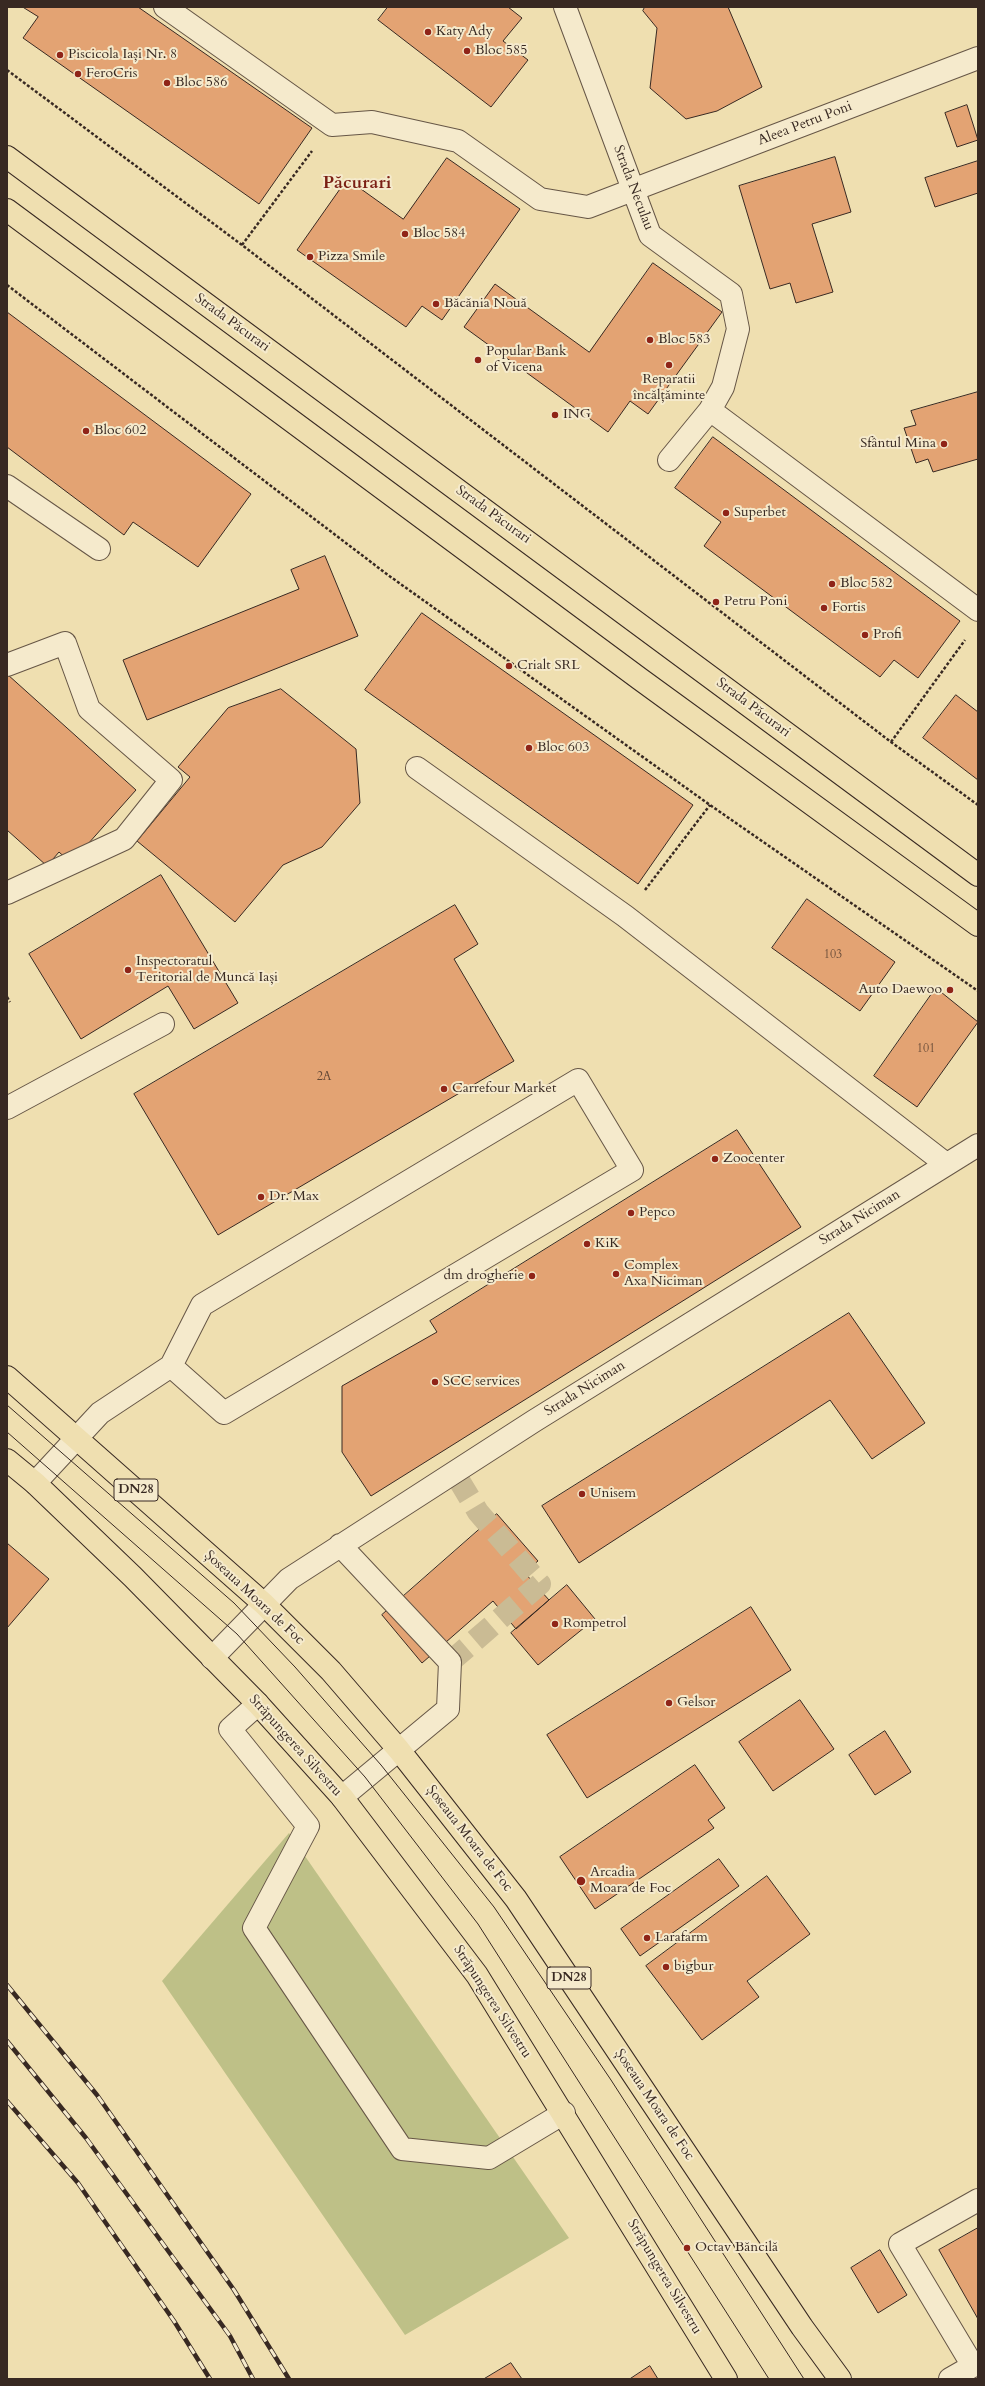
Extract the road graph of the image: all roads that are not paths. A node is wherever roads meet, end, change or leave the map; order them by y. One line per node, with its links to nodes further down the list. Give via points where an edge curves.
1 (165, 7): 5 (street, Aleea Petru Poni, via 332,125 372,122 458,141 540,199 588,207)
2 (565, 7): 5 (street, Strada Neculau)
3 (978, 58): 5 (street, Aleea Petru Poni)
4 (7, 157): 14 (main road, Strada Păcurari)
5 (632, 191): 7 (street, Strada Neculau, via 650,235 731,294 738,328 723,387)
6 (7, 210): 16 (main road)
7 (710, 410): 8 (street, Strada Neculau); 11 (street)
8 (669, 460)
9 (7, 486): 10 (street)
10 (99, 549)
11 (978, 610)
12 (7, 665): 15 (street, via 65,643 89,709 171,780 124,839)
13 (417, 768): 20 (street, via 625,916)
14 (978, 874)
15 (7, 893)
16 (978, 925)
17 (163, 1024): 18 (street)
18 (7, 1108)
19 (978, 1144): 20 (street, Strada Niciman)
20 (946, 1164): 26 (street, Strada Niciman)
21 (171, 1366): 21 (street, via 202,1305 578,1080 632,1170 224,1412); 23 (street, via 100,1413)
22 (7, 1377): 23 (main road, Șoseaua Moara de Foc / DN28)
23 (76, 1438): 25 (street); 27 (main road, Șoseaua Moara de Foc / DN28)
24 (7, 1460): 25 (main road)
25 (35, 1483): 28 (main road)
26 (340, 1545): 27 (street, Strada Niciman, via 289,1578); 30 (street, via 450,1662 448,1709)
27 (264, 1604): 28 (street, Strada Niciman); 30 (main road, Șoseaua Moara de Foc / DN28, via 331,1671)
28 (212, 1658): 29 (main road, Străpungerea Silvestru)
29 (258, 1704): 31 (main road, Străpungerea Silvestru); 32 (street, via 230,1729 308,1826 254,1928 402,2149 489,2158)
30 (399, 1750): 31 (street); 36 (main road, Șoseaua Moara de Foc / DN28, via 516,1899 802,2327)
31 (342, 1797): 32 (main road, Străpungerea Silvestru, via 477,1975)
32 (564, 2113): 35 (main road, Străpungerea Silvestru)
33 (978, 2200): 34 (street, via 900,2244)
34 (976, 2365): 37 (street)
35 (726, 2379)
36 (840, 2379)
37 (950, 2379)

